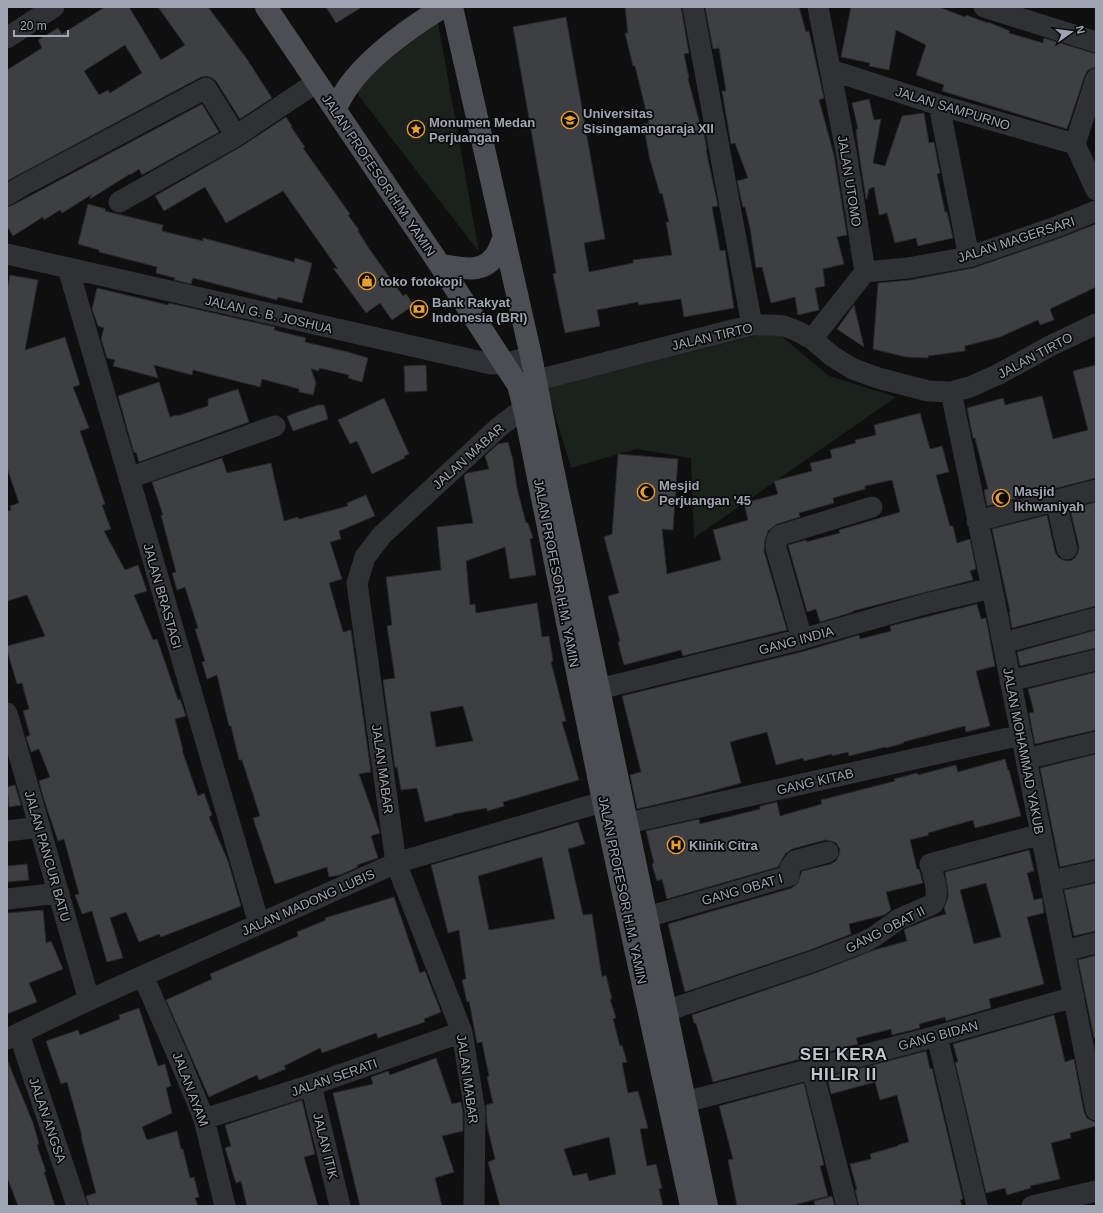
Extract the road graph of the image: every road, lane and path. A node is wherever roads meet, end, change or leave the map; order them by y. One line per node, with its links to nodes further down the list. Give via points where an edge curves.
1 (54, 7): 8 (street)
2 (266, 7): 12 (main road, JALAN PROFESOR H.M. YAMIN)
3 (443, 7): 14 (main road, via 416,23 387,46 348,86)
4 (452, 7): 21 (main road)
5 (693, 7): 28 (street)
6 (818, 7): 10 (street, JALAN UTOMO)
7 (984, 7): 9 (street)
8 (7, 38)
9 (1096, 42)
10 (831, 70): 13 (street, JALAN SAMPURNO); 26 (street, JALAN UTOMO)
11 (1096, 79): 16 (street)
12 (317, 82): 14 (main road, JALAN PROFESOR H.M. YAMIN); 15 (street)
13 (939, 105): 16 (street, JALAN SAMPURNO); 23 (street)
14 (335, 109): 24 (main road, JALAN PROFESOR H.M. YAMIN)
15 (236, 136): 18 (street, via 206,88); 19 (street)
16 (1075, 144): 17 (street)
17 (1096, 190)
18 (7, 195)
19 (119, 202)
20 (1096, 211): 23 (street, JALAN MAGERSARI)
21 (504, 237): 24 (main road, via 494,257 483,267 472,269); 30 (main road)
22 (7, 254): 25 (street, JALAN G. B. JOSHUA)
23 (969, 257): 26 (street, JALAN MAGERSARI, via 908,268)
24 (440, 264): 31 (main road, JALAN PROFESOR H.M. YAMIN)
25 (68, 268): 31 (street, JALAN G. B. JOSHUA, via 491,364); 36 (street, JALAN BRASTAGI)
26 (865, 272): 29 (street)
27 (1096, 324): 33 (street, JALAN TIRTO, via 999,374)
28 (752, 325): 29 (street, JALAN TIRTO, via 784,326); 32 (street, JALAN TIRTO)
29 (812, 339): 33 (street, JALAN TIRTO, via 832,356 852,368 878,378 928,391)
30 (531, 356): 31 (street, JALAN G. B. JOSHUA); 32 (main road)
31 (505, 364): 32 (main road, JALAN PROFESOR H.M. YAMIN)
32 (527, 382): 34 (main road, JALAN PROFESOR H.M. YAMIN)
33 (951, 392): 40 (street, JALAN MOHAMMAD YAKUB)
34 (532, 404): 48 (main road, JALAN PROFESOR H.M. YAMIN, via 551,459); 53 (main road, JALAN PROFESOR H.M. YAMIN); 59 (street, JALAN MABAR, via 499,427 382,535 365,557 357,583)
35 (275, 426): 36 (street)
36 (129, 478): 65 (street, JALAN BRASTAGI)
37 (1096, 490): 38 (street)
38 (1056, 501): 40 (street); 41 (street)
39 (872, 507): 44 (street, via 778,537 776,548)
40 (977, 521): 42 (street, JALAN MOHAMMAD YAKUB)
41 (1067, 549)
42 (992, 588): 44 (street, GANG INDIA); 45 (street, JALAN MOHAMMAD YAKUB)
43 (1096, 618): 45 (street)
44 (802, 639): 48 (street, GANG INDIA)
45 (1002, 643): 47 (street, JALAN MOHAMMAD YAKUB)
46 (1096, 660): 47 (street)
47 (1010, 681): 50 (street, JALAN MOHAMMAD YAKUB)
48 (599, 689): 53 (main road, JALAN PROFESOR H.M. YAMIN)
49 (7, 713): 55 (street, JALAN PANCUR BATU)
50 (1021, 735): 52 (street, JALAN MOHAMMAD YAKUB); 54 (street, GANG KITAB)
51 (1096, 742): 52 (street)
52 (1026, 759): 57 (street, JALAN MOHAMMAD YAKUB)
53 (612, 799): 54 (main road, JALAN PROFESOR H.M. YAMIN); 59 (street, JALAN MADONG LUBIS)
54 (618, 825): 64 (main road, JALAN PROFESOR H.M. YAMIN); 86 (main road, JALAN PROFESOR H.M. YAMIN)
55 (40, 827): 56 (street); 62 (street, JALAN PANCUR BATU)
56 (7, 831)
57 (1041, 834): 61 (street, JALAN MOHAMMAD YAKUB); 71 (street, GANG OBAT II, via 930,864 937,895 933,904 899,919 864,942)
58 (828, 852): 64 (street, GANG OBAT I, via 795,861 790,868 789,876)
59 (396, 863): 65 (street, JALAN MADONG LUBIS); 72 (street, JALAN MABAR)
60 (1096, 871): 61 (street)
61 (1051, 881): 67 (street, JALAN MOHAMMAD YAKUB)
62 (59, 893): 63 (street); 70 (street, JALAN PANCUR BATU)
63 (7, 899)
64 (647, 916): 71 (main road, JALAN PROFESOR H.M. YAMIN)
65 (259, 924): 68 (street, JALAN MADONG LUBIS)
66 (1096, 943): 67 (street)
67 (1064, 951): 69 (street, JALAN MOHAMMAD YAKUB)
68 (142, 976): 70 (street, JALAN MADONG LUBIS); 80 (street, JALAN AYAM, via 182,1063)
69 (1074, 996): 74 (street, GANG BIDAN); 75 (street, JALAN MOHAMMAD YAKUB)
70 (89, 1000): 73 (street, JALAN MADONG LUBIS)
71 (666, 1011): 78 (main road, JALAN PROFESOR H.M. YAMIN)
72 (462, 1032): 77 (street, JALAN SERATI); 85 (street, JALAN MABAR, via 475,1112)
73 (13, 1036): 82 (street, JALAN ANGSA)
74 (936, 1036): 76 (street, GANG BIDAN); 89 (street)
75 (1090, 1049): 79 (street, JALAN MOHAMMAD YAKUB)
76 (812, 1068): 78 (street, GANG BIDAN); 88 (street)
77 (311, 1085): 80 (street, JALAN SERATI); 84 (street, JALAN ITIK)
78 (685, 1102): 87 (main road, JALAN PROFESOR H.M. YAMIN)
79 (1096, 1110)
80 (204, 1119): 83 (street, JALAN AYAM)
81 (1096, 1191): 90 (street)
82 (77, 1206)
83 (225, 1206)
84 (340, 1206)
85 (474, 1206)
86 (691, 1206)
87 (707, 1206)
88 (847, 1206)
89 (977, 1206)
90 (1032, 1206)

